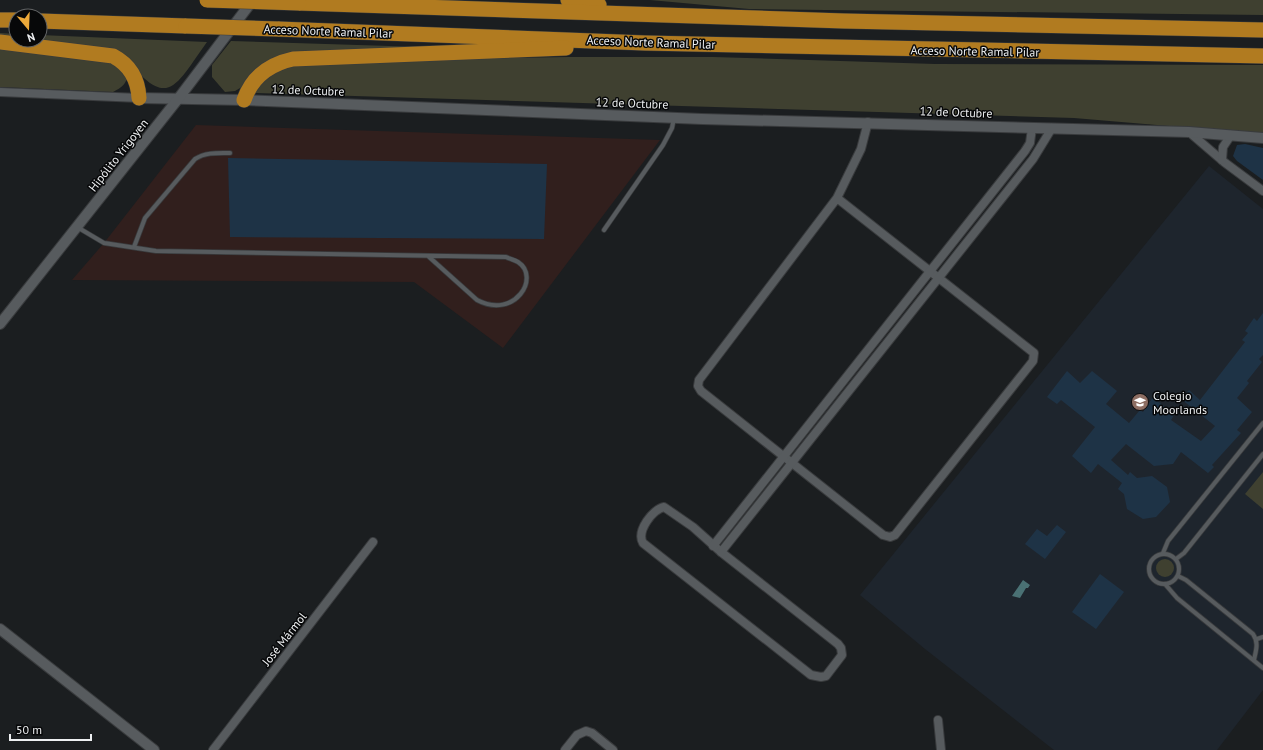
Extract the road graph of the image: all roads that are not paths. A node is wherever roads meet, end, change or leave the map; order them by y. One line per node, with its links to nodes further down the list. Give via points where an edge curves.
1 (207, 0): 4 (highway, bridge)
2 (253, 0): 12 (street, Hipólito Yrigoyen)
3 (568, 0): 4 (highway)
4 (663, 15): 6 (highway)
5 (48, 21): 8 (highway, Acceso Norte Ramal Pilar, bridge)
6 (1263, 30)
7 (0, 42): 11 (highway, via 113,56 130,69 137,84)
8 (645, 43): 9 (highway, Acceso Norte Ramal Pilar); 13 (highway, via 520,51 293,59 276,64 260,74 250,86)
9 (1263, 56)
10 (0, 92): 11 (street, 12 de Octubre)
11 (139, 98): 12 (street, 12 de Octubre)
12 (178, 99): 13 (street, 12 de Octubre); 25 (street, Hipólito Yrigoyen)
13 (244, 100): 14 (street, 12 de Octubre)
14 (674, 118): 15 (street, 12 de Octubre); 26 (lane, via 664,145)
15 (868, 122): 16 (street, 12 de Octubre); 24 (street, via 861,149)
16 (1032, 128): 17 (street, 12 de Octubre); 29 (street, via 1028,147)
17 (1052, 128): 18 (street, 12 de Octubre); 30 (street, via 1033,159)
18 (1189, 132): 19 (street, 12 de Octubre); 22 (street)
19 (1231, 135): 20 (street, 12 de Octubre); 22 (street, via 1223,147)
20 (1263, 138)
21 (230, 153): 27 (lane, via 202,154 195,159 145,218)
22 (1222, 160): 23 (street)
23 (1263, 191)
24 (837, 198): 29 (street); 34 (street, via 699,380 698,386 701,391)
25 (77, 227): 27 (lane, via 104,244); 31 (street, Hipólito Yrigoyen)
26 (604, 230)
27 (134, 247): 28 (lane, via 156,250)
28 (428, 256): 28 (lane, via 506,257 519,262 525,271 524,288 512,303 500,306 486,305)
29 (931, 271): 30 (street); 34 (street)
30 (938, 276): 35 (street); 35 (street, via 1032,349 1035,357 1033,361 890,537 883,535)
31 (1, 322)
32 (1263, 423): 39 (lane, via 1168,542)
33 (1263, 454): 40 (lane)
34 (784, 457): 35 (street); 37 (street)
35 (792, 462): 38 (street)
36 (373, 542): 50 (street, José Mármol)
37 (713, 546): 38 (street); 38 (street, via 693,527 664,507 657,510 640,534 642,542 810,675 826,676 842,655 842,648)
38 (721, 552)
39 (1163, 553): 40 (lane); 42 (lane, via 1150,562 1149,572 1155,581)
40 (1176, 559): 41 (lane, via 1180,568)
41 (1178, 576): 42 (lane, via 1174,581); 45 (lane, via 1248,628)
42 (1165, 584): 46 (lane, via 1177,598)
43 (0, 629): 49 (street)
44 (1263, 637): 45 (lane)
45 (1257, 639): 46 (lane)
46 (1254, 660): 47 (lane)
47 (1263, 668)
48 (938, 720): 53 (street)
49 (154, 750)
50 (213, 750)
51 (565, 750): 52 (street, via 577,735 586,731)
52 (613, 750)
53 (941, 750)

